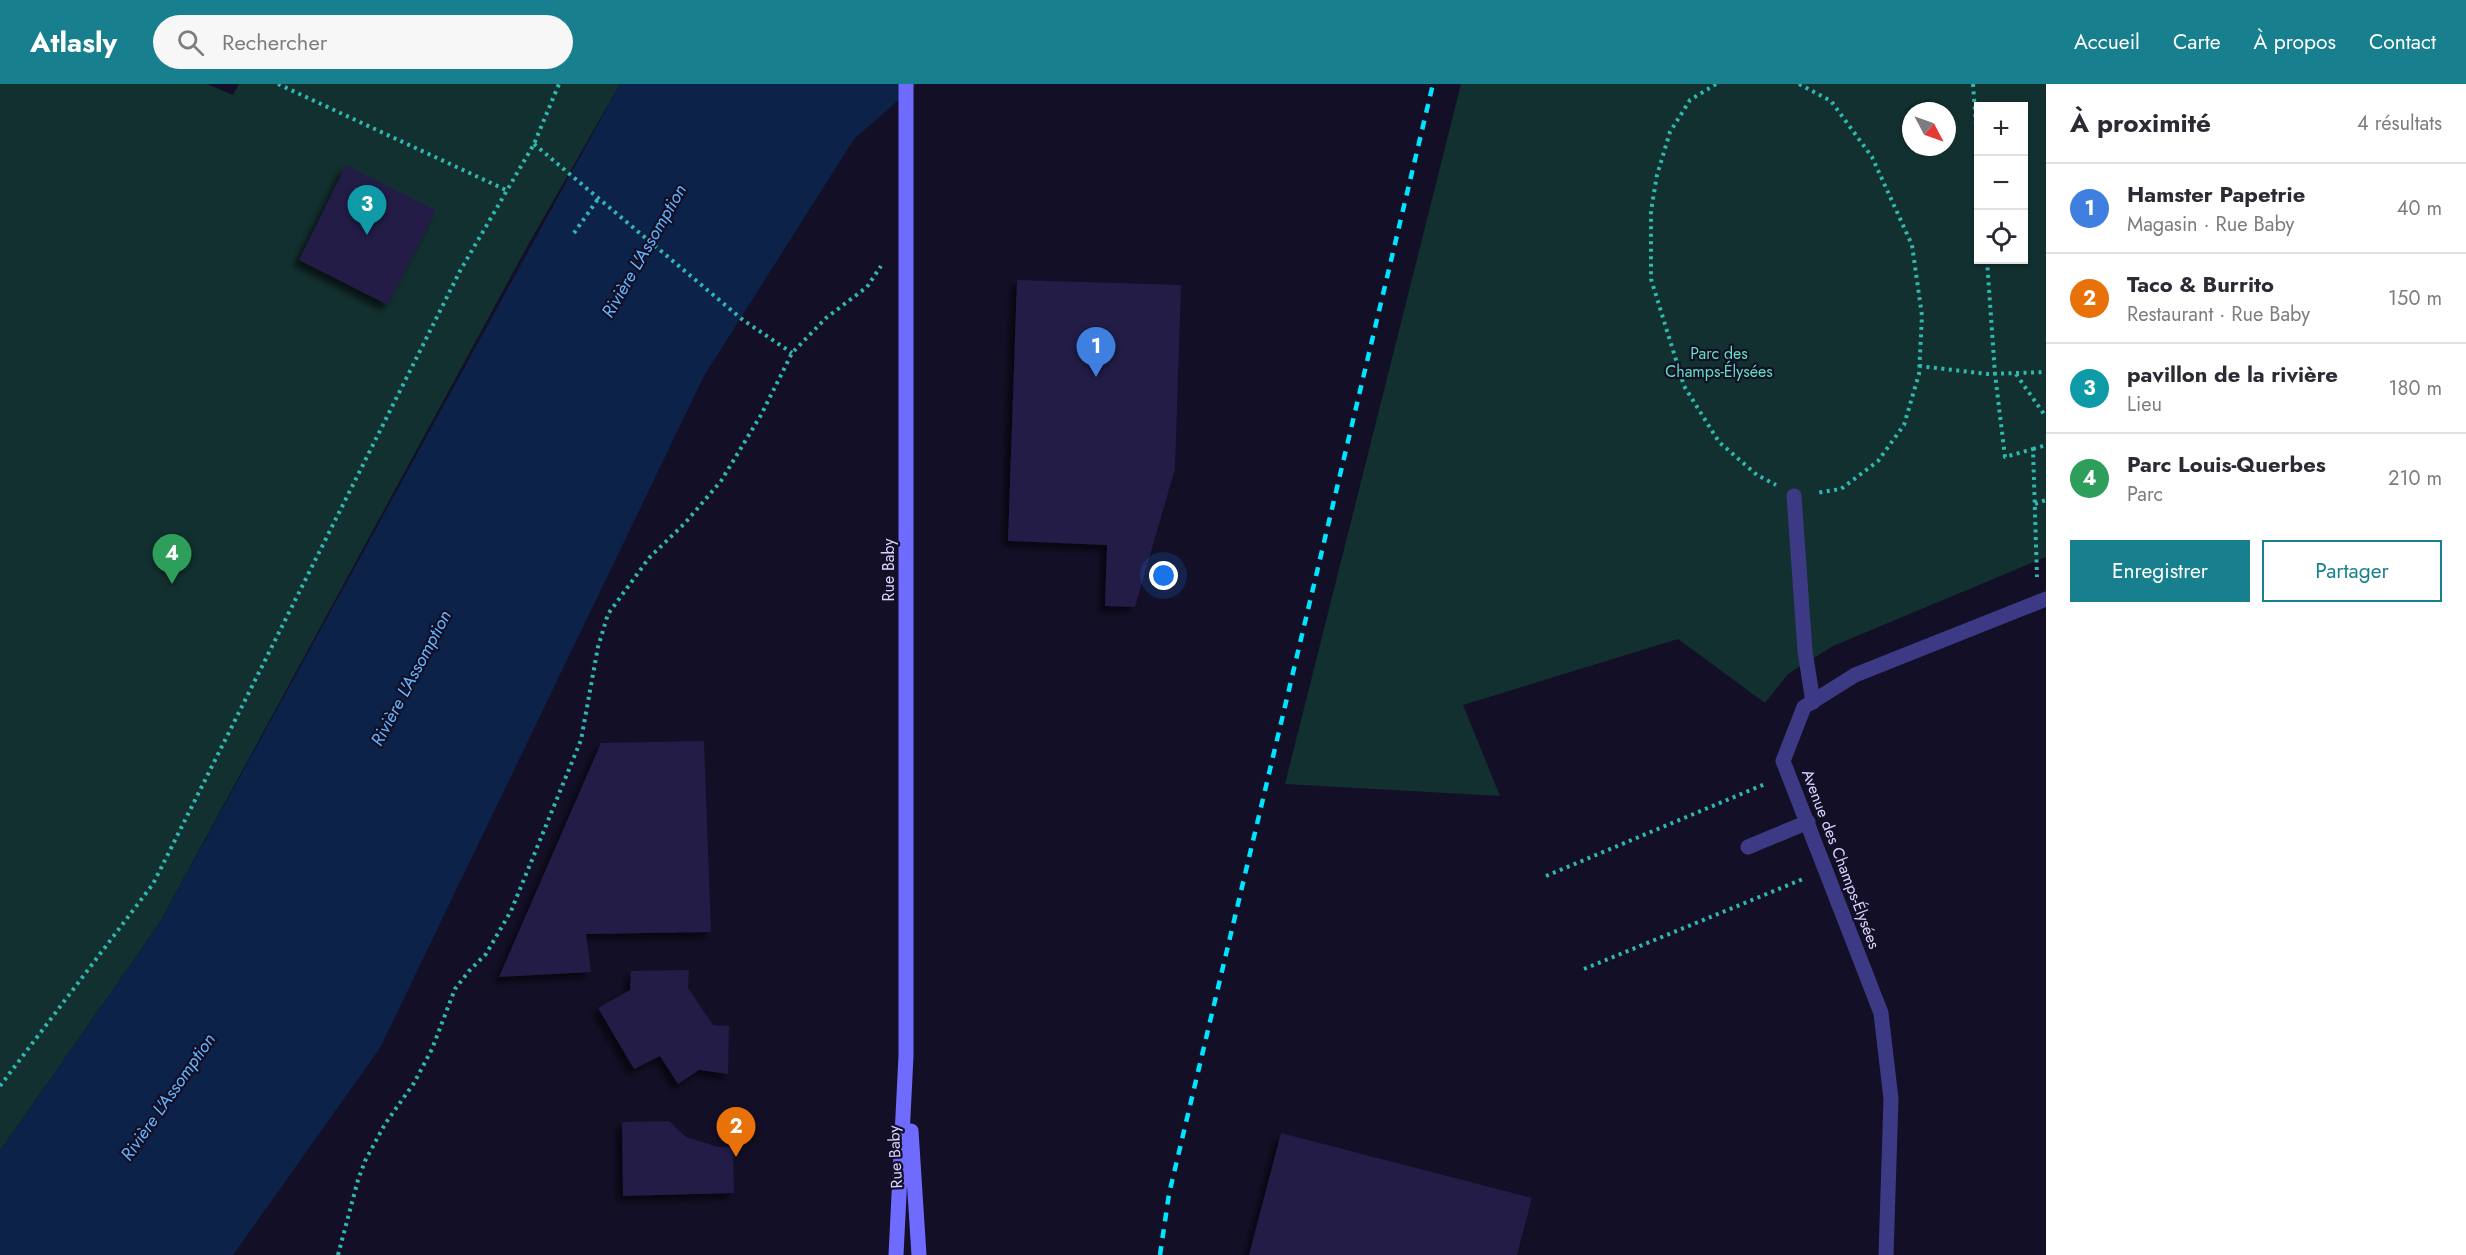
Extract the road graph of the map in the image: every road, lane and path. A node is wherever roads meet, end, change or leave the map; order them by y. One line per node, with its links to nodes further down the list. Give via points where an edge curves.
1 (278, 84): 9 (path)
2 (559, 84): 8 (path)
3 (906, 84): 34 (main road, Rue Baby)
4 (1716, 84): 22 (path, via 1690,100 1670,132 1651,211 1651,279 1684,386 1719,442 1757,475)
5 (1798, 84): 15 (path, via 1831,101 1872,157 1912,245 1922,316)
6 (1973, 84): 7 (path)
7 (1974, 102)
8 (534, 144): 9 (path); 14 (path, via 742,320)
9 (506, 190): 35 (path, via 460,271 153,884)
10 (598, 200): 11 (path)
11 (574, 232)
12 (1987, 264): 18 (path)
13 (867, 288): 14 (path, via 826,318)
14 (792, 353): 36 (path, via 721,481 649,558 608,614 580,740 511,911 486,954 455,989 432,1049 365,1161)
15 (1919, 366): 18 (path); 22 (path, via 1904,425 1878,461 1841,489)
16 (2046, 372): 17 (path)
17 (2016, 373): 18 (path); 19 (path)
18 (1995, 374): 21 (path, via 2005,457)
19 (2046, 417)
20 (2046, 445): 21 (path)
21 (2033, 449): 24 (path)
22 (1794, 496): 27 (street)
23 (2046, 500): 24 (path)
24 (2035, 504): 25 (path)
25 (2037, 577)
26 (2046, 599): 27 (street, Avenue des Champs-Élysées, via 1855,675)
27 (1813, 702): 29 (street, Avenue des Champs-Élysées, via 1804,707 1783,761)
28 (1765, 784): 31 (path)
29 (1808, 822): 30 (street); 39 (street, Avenue des Champs-Élysées, via 1881,1013 1891,1099)
30 (1748, 847)
31 (1546, 876)
32 (1803, 879): 33 (path)
33 (1584, 969)
34 (906, 1056): 37 (main road, Rue Baby); 38 (main road, Rue Baby)
35 (0, 1086)
36 (338, 1255)
37 (896, 1255)
38 (919, 1255)
39 (1886, 1255)

